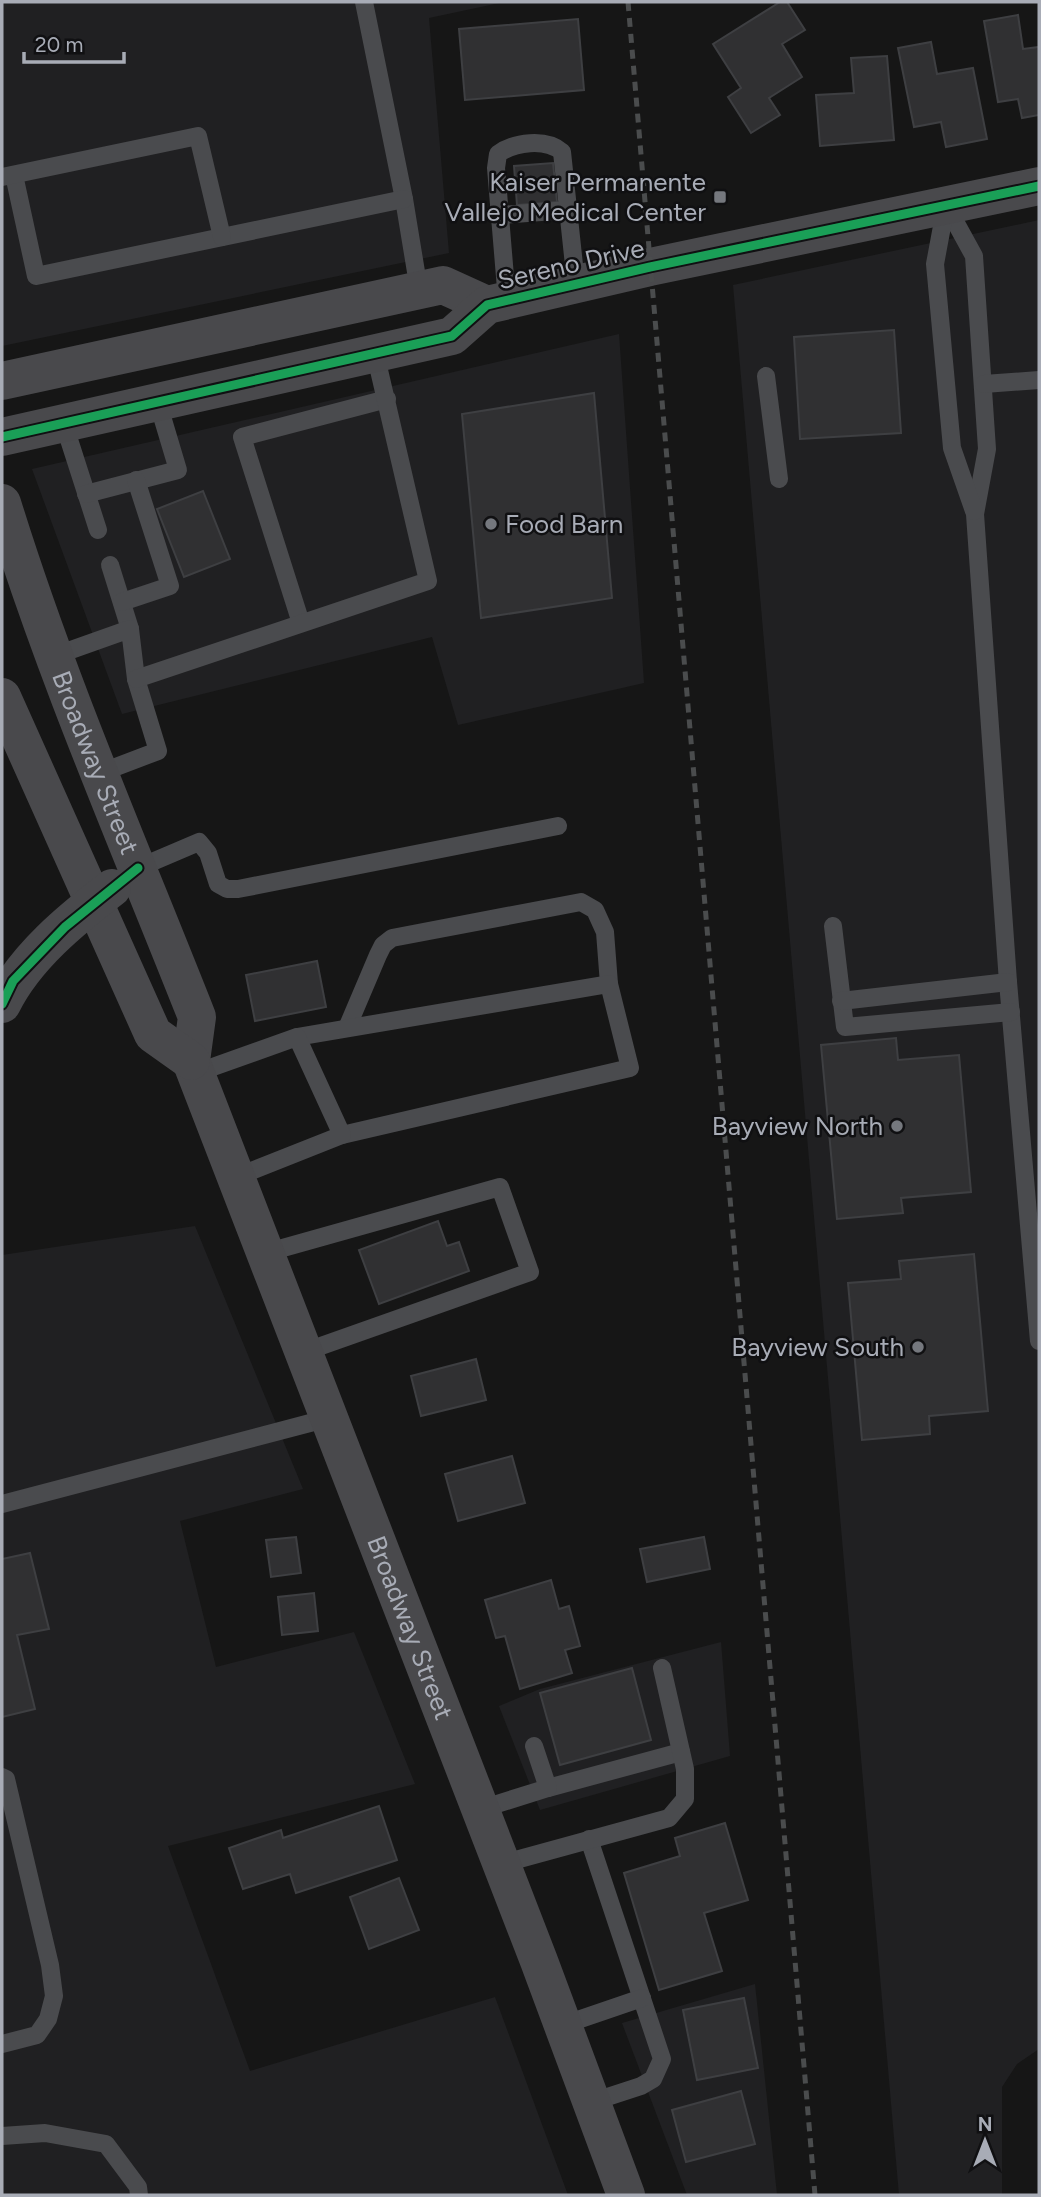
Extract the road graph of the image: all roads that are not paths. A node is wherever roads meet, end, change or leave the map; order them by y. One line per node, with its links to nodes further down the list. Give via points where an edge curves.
1 (364, 2): 4 (lane)
2 (8, 176): 8 (lane, via 36,276); 8 (lane, via 198,136)
3 (1039, 186): 5 (main road, Sereno Drive)
4 (404, 199): 8 (lane); 10 (lane)
5 (946, 205): 9 (main road, Sereno Drive); 16 (lane, via 974,256); 25 (lane, via 935,264 952,448)
6 (568, 210): 7 (lane); 7 (lane, via 562,152 554,145 526,144 498,154); 9 (lane)
7 (500, 215): 11 (lane)
8 (222, 237)
9 (576, 284): 11 (main road, Sereno Drive)
10 (419, 290): 11 (main road, Sereno Drive, via 443,285); 15 (main road, Sereno Drive)
11 (497, 303): 12 (main road, Sereno Drive, via 452,336)
12 (375, 353): 17 (lane); 18 (main road, Sereno Drive)
13 (766, 376): 21 (lane)
14 (1039, 380): 16 (lane)
15 (2, 381)
16 (984, 384): 25 (lane, via 987,449)
17 (387, 399): 29 (lane, via 428,581); 29 (lane, via 242,437)
18 (158, 403): 19 (main road, Sereno Drive); 22 (lane, via 178,470)
19 (64, 424): 20 (main road, Sereno Drive); 23 (lane)
20 (2, 437)
21 (779, 479)
22 (136, 480): 23 (lane); 28 (lane, via 170,586)
23 (86, 494): 26 (lane)
24 (2, 503): 31 (main road, Broadway Street)
25 (975, 514): 39 (lane)
26 (98, 530)
27 (110, 565): 28 (lane)
28 (121, 602): 30 (lane)
29 (301, 623): 32 (lane)
30 (130, 629): 31 (lane); 32 (lane)
31 (54, 656): 34 (main road, Broadway Street)
32 (136, 679): 34 (lane, via 158,751)
33 (3, 702): 37 (main road, Broadway Street)
34 (100, 773): 36 (main road, Broadway Street)
35 (558, 826): 36 (lane, via 238,888 218,884 208,853 199,842)
36 (138, 868): 37 (main road); 46 (main road, Broadway Street, via 197,1017)
37 (95, 901): 42 (main road, via 13,981); 46 (main road, Broadway Street, via 153,1034)
38 (833, 926): 41 (lane)
39 (1008, 982): 41 (lane); 43 (lane)
40 (609, 984): 44 (lane); 44 (lane, via 604,932 595,910 581,902 392,938 383,945); 47 (lane, via 629,1068)
41 (841, 1001): 43 (lane, via 845,1027)
42 (2, 1004)
43 (1011, 1012): 49 (lane)
44 (346, 1028): 45 (lane)
45 (297, 1037): 46 (lane); 47 (lane)
46 (194, 1067): 48 (main road, Broadway Street)
47 (342, 1135): 48 (lane)
48 (236, 1177): 50 (main road, Broadway Street)
49 (1035, 1244): 51 (lane)
50 (265, 1253): 52 (main road, Broadway Street); 52 (lane, via 500,1187 530,1272)
51 (1039, 1341)
52 (304, 1352): 53 (main road, Broadway Street)
53 (329, 1418): 54 (lane); 60 (main road, Broadway Street)
54 (2, 1504)
55 (662, 1668): 57 (lane)
56 (534, 1746): 59 (lane)
57 (681, 1752): 59 (lane); 61 (lane, via 685,1799 669,1818)
58 (2, 1777): 65 (lane, via 25,1856 54,1996 48,2019 37,2035)
59 (548, 1788): 60 (lane)
60 (481, 1809): 62 (main road, Broadway Street)
61 (589, 1839): 62 (lane); 63 (lane)
62 (501, 1864): 64 (main road, Broadway Street)
63 (642, 1997): 64 (lane); 66 (lane, via 662,2059 653,2079)
64 (563, 2025): 66 (main road, Broadway Street)
65 (2, 2044)
66 (592, 2102): 69 (main road, Broadway Street)
67 (2, 2136): 68 (lane, via 45,2133 106,2144 138,2187)
68 (139, 2195)
69 (626, 2195)

